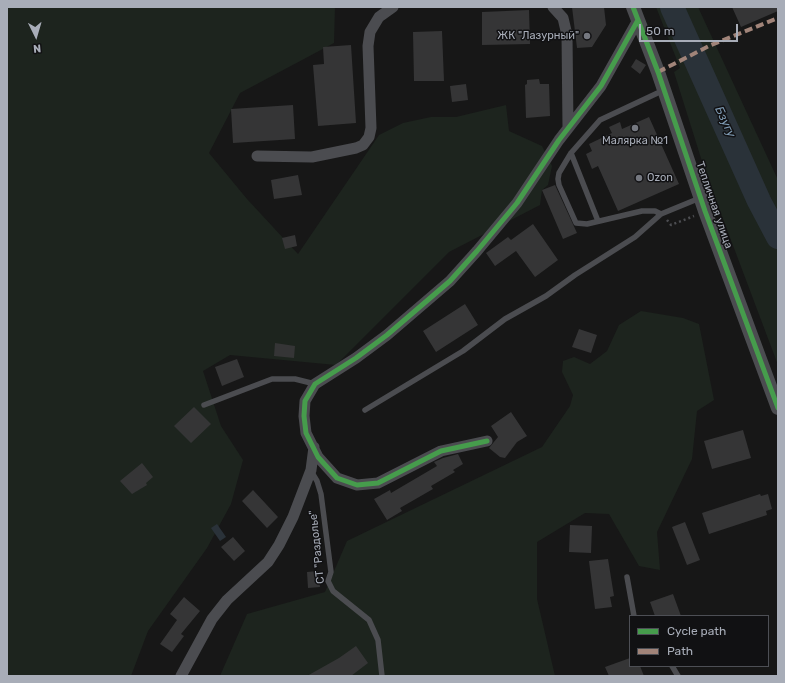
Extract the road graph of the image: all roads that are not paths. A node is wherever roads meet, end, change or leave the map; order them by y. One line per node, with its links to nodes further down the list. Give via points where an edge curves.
1 (393, 7): 7 (street, via 378,17 370,32 368,46 371,128 369,137 363,145 312,157)
2 (553, 7): 5 (street, via 563,18 567,35)
3 (636, 13): 4 (street, Тепличная улица); 5 (street, via 601,86)
4 (665, 90): 6 (lane, via 600,120); 8 (street, Тепличная улица)
5 (568, 128): 11 (street, via 517,203 450,281 387,335)
6 (570, 153): 10 (lane); 10 (lane, via 559,173 559,185 576,223)
7 (257, 156)
8 (700, 198): 9 (lane); 13 (street, Тепличная улица)
9 (661, 214): 10 (lane, via 655,211 642,211); 14 (lane, via 635,237 546,296 505,319 463,351)
10 (598, 221)
11 (315, 384): 12 (lane, via 295,379 272,380); 16 (street, via 306,401 304,416 306,433)
12 (204, 406)
13 (778, 408)
14 (365, 410)
15 (487, 441): 16 (street, via 441,451 378,483 357,485 336,478 318,457)
16 (314, 447): 17 (street)
17 (311, 470): 21 (street, via 279,545 268,562 227,600 212,619); 22 (lane, СТ "Раздолье", via 321,494 330,572 328,581 333,591 369,620 378,640)
18 (627, 577): 19 (lane)
19 (634, 615)
20 (673, 667): 23 (lane)
21 (181, 676)
22 (382, 676)
23 (678, 676)

